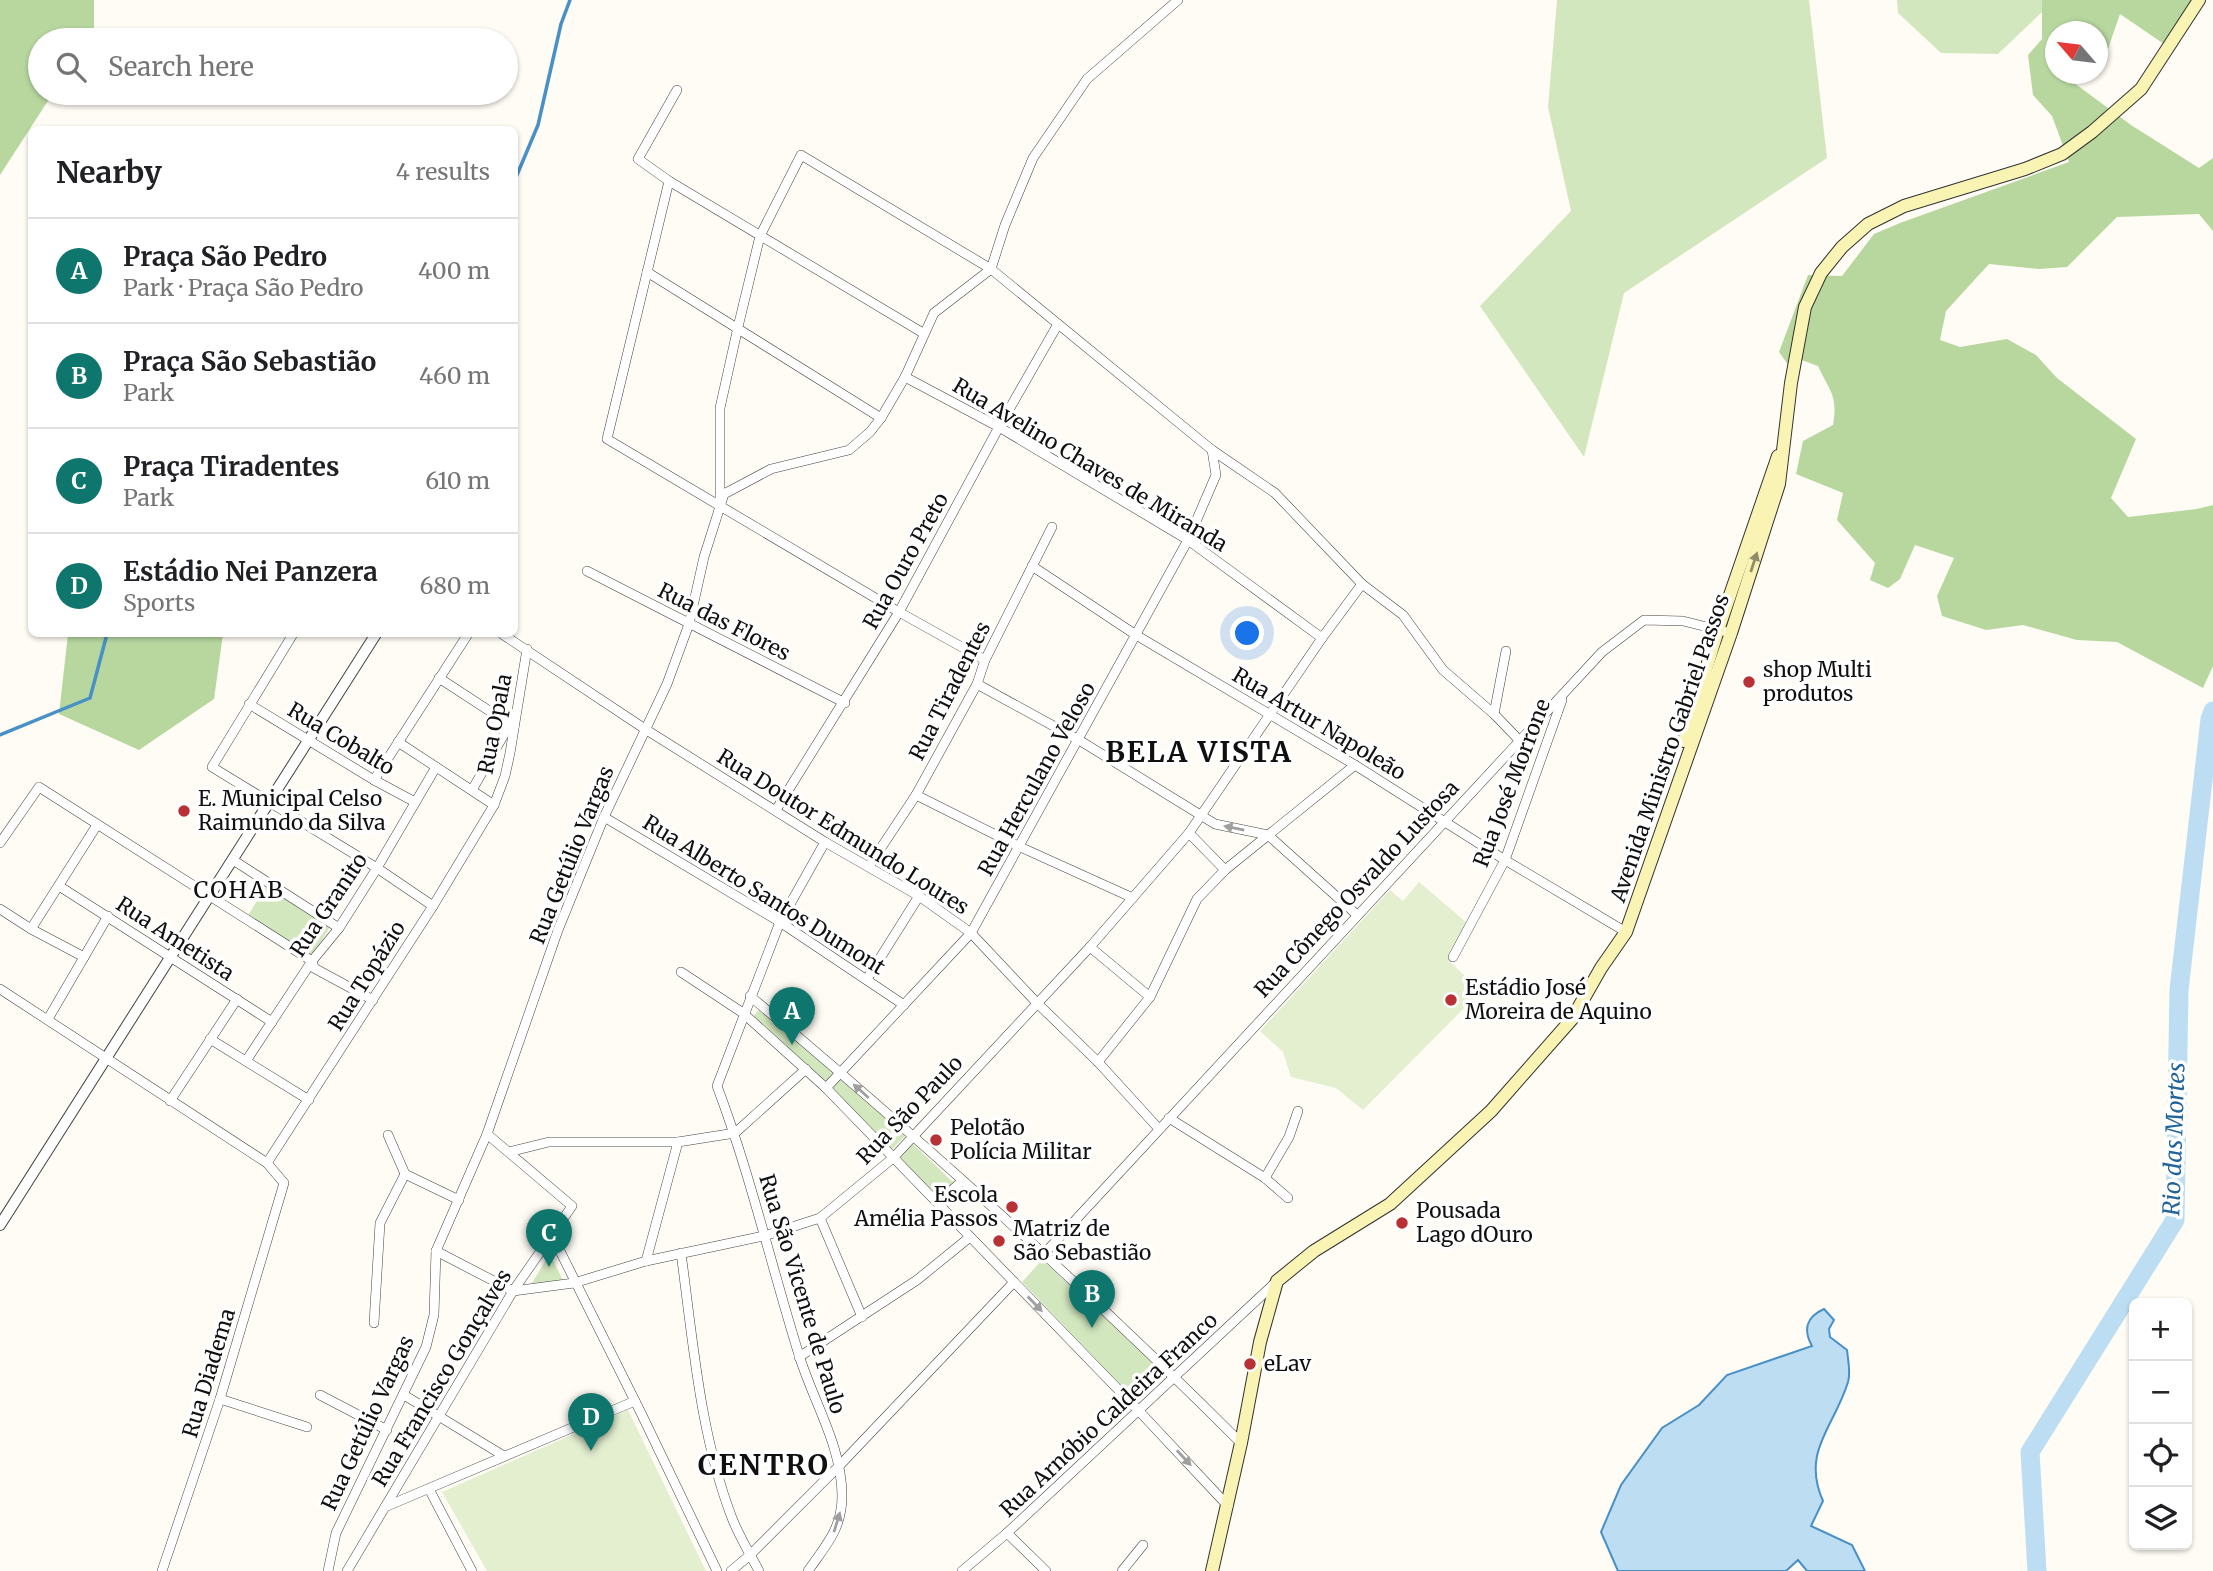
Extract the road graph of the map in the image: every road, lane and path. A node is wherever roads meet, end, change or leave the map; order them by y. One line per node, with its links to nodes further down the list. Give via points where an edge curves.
1 (1178, 0): 6 (street, via 1087,79 1032,158)
2 (2199, 0): 23 (main road, Avenida Ministro Gabriel Passos, via 2140,89 2062,154 1904,206 1867,224 1821,273 1805,307 1779,484)
3 (677, 90): 4 (street, via 638,159)
4 (669, 181): 5 (street); 7 (street)
5 (760, 236): 6 (street, via 801,155); 9 (street); 10 (street)
6 (991, 269): 8 (street); 10 (street, Rua Getúlio Vargas, via 934,313)
7 (647, 272): 9 (street); 15 (street, via 607,439)
8 (1058, 324): 13 (street, Rua Ouro Preto); 14 (street)
9 (737, 327): 12 (street); 15 (street, via 720,408)
10 (923, 333): 11 (street, Rua Getúlio Vargas)
11 (905, 377): 12 (street, Rua Getúlio Vargas); 13 (street, Rua Avelino Chaves de Miranda)
12 (881, 418): 15 (street, Rua Getúlio Vargas, via 849,450 771,469 724,494)
13 (999, 426): 17 (street, Rua Avelino Chaves de Miranda); 21 (street, Rua Ouro Preto)
14 (1212, 450): 17 (street, Rua Herculano Veloso, via 1216,475); 20 (street, via 1275,493)
15 (720, 506): 21 (street); 22 (street, Rua Getúlio Vargas)
16 (1052, 527): 18 (street, Rua Tiradentes)
17 (1188, 540): 24 (street, Rua Herculano Veloso); 29 (street, Rua Avelino Chaves de Miranda)
18 (1032, 566): 24 (street, Rua Artur Napoleão); 32 (street, Rua Tiradentes)
19 (587, 571): 22 (street, Rua das Flores)
20 (1362, 584): 29 (street, Rua São Paulo); 38 (street, via 1403,615 1443,670)
21 (899, 612): 32 (street); 36 (street, Rua Ouro Preto)
22 (689, 624): 36 (street, Rua das Flores); 41 (street, Rua Getúlio Vargas)
23 (1725, 631): 35 (street, Rua Cônego Osvaldo Lustosa, via 1683,621 1644,620 1602,652); 80 (main road, Avenida Ministro Gabriel Passos)
24 (1136, 635): 39 (street, Rua Artur Napoleão); 43 (street, Rua Herculano Veloso)
25 (291, 637): 37 (street)
26 (374, 637): 42 (street)
27 (466, 637): 33 (street)
28 (507, 637): 30 (street, Rua Doutor Edmundo Loures)
29 (1322, 638): 39 (street, Rua São Paulo)
30 (527, 649): 40 (street, Rua Opala); 41 (street, Rua Doutor Edmundo Loures)
31 (1506, 651): 38 (street)
32 (985, 660): 34 (street, Rua Tiradentes)
33 (439, 678): 40 (street); 45 (street)
34 (977, 684): 43 (street); 50 (street, Rua Tiradentes)
35 (1564, 695): 44 (street, Rua Cônego Osvaldo Lustosa); 65 (street, Rua José Morrone)
36 (845, 703): 54 (street, Rua Ouro Preto)
37 (250, 704): 42 (street, Rua Cobalto); 52 (street, via 212,767)
38 (1494, 714): 44 (street)
39 (1270, 716): 46 (street, Rua Artur Napoleão); 55 (street, Rua São Paulo)
40 (512, 725): 49 (street); 53 (street, Rua Opala, via 505,776)
41 (645, 729): 54 (street, Rua Doutor Edmundo Loures); 56 (street, Rua Getúlio Vargas)
42 (308, 740): 48 (street, Rua Cobalto); 52 (street)
43 (1079, 740): 55 (street); 63 (street, Rua Herculano Veloso)
44 (1519, 740): 57 (street, Rua Cônego Osvaldo Lustosa)
45 (398, 742): 47 (street); 48 (street)
46 (1355, 765): 57 (street, Rua Artur Napoleão); 60 (street)
47 (436, 766): 49 (street); 51 (street, Rua Granito)
48 (374, 780): 51 (street, Rua Cobalto)
49 (472, 790): 53 (street)
50 (916, 795): 63 (street); 66 (street, Rua Tiradentes)
51 (415, 802): 67 (street, Rua Granito)
52 (270, 803): 64 (street); 67 (street)
53 (494, 805): 73 (street, Rua Topázio)
54 (776, 810): 61 (street, Rua Doutor Edmundo Loures)
55 (1201, 816): 59 (street, Rua São Paulo); 60 (street, one-way to 55, via 1215,824)
56 (604, 817): 77 (street, Rua Alberto Santos Dumont); 112 (street, Rua Getúlio Vargas, via 558,930)
57 (1443, 820): 65 (street, Rua Artur Napoleão); 75 (street, Rua Cônego Osvaldo Lustosa)
58 (97, 825): 62 (street, via 39,786); 69 (street); 70 (street)
59 (1189, 833): 68 (street); 72 (street, Rua São Paulo)
60 (1268, 835): 68 (street); 75 (street)
61 (825, 842): 66 (street, Rua Doutor Edmundo Loures); 77 (street, Rua São Vicente de Paulo)
62 (0, 843)
63 (1018, 846): 72 (street); 81 (street, Rua Herculano Veloso)
64 (233, 860): 70 (street); 79 (street)
65 (1505, 860): 80 (street, Rua Artur Napoleão); 84 (street, Rua José Morrone)
66 (869, 866): 71 (street, Rua Doutor Edmundo Loures)
67 (377, 868): 73 (street); 79 (street, Rua Granito)
68 (1225, 870): 91 (street, via 1196,899)
69 (59, 886): 76 (street, Rua Ametista); 78 (street)
70 (210, 895): 85 (street); 86 (street)
71 (919, 896): 81 (street, Rua Doutor Edmundo Loures); 88 (street)
72 (1133, 898): 82 (street, Rua São Paulo)
73 (433, 906): 93 (street, Rua Topázio)
74 (0, 909): 78 (street)
75 (1356, 914): 109 (street, Rua Cônego Osvaldo Lustosa)
76 (108, 916): 83 (street); 85 (street, Rua Ametista)
77 (780, 922): 88 (street, Rua Alberto Santos Dumont); 90 (street, Rua São Vicente de Paulo)
78 (31, 929): 83 (street)
79 (339, 929): 86 (street, Rua Granito)
80 (1622, 930): 134 (main road, Avenida Ministro Gabriel Passos, via 1572,1019 1491,1111 1390,1204 1314,1251)
81 (971, 933): 94 (street, Rua Doutor Edmundo Loures); 95 (street, Rua Herculano Veloso)
82 (1090, 947): 91 (street); 94 (street, Rua São Paulo)
83 (84, 957): 97 (street)
84 (1453, 957)
85 (170, 958): 92 (street, Rua Ametista); 100 (street)
86 (312, 961): 93 (street, via 314,968); 98 (street, Rua Granito)
87 (681, 972): 96 (street)
88 (867, 979): 95 (street, Rua Alberto Santos Dumont)
89 (0, 989): 97 (street)
90 (750, 996): 96 (street, Rua São Vicente de Paulo); 104 (street)
91 (1150, 997): 102 (street)
92 (237, 999): 98 (street, Rua Ametista); 99 (street)
93 (373, 1000): 106 (street, Rua Topázio)
94 (1036, 1002): 102 (street, Rua Doutor Edmundo Loures); 114 (street, Rua São Paulo)
95 (904, 1005): 104 (street, Rua Herculano Veloso)
96 (743, 1013): 103 (street); 111 (street, Rua São Vicente de Paulo, via 717,1086)
97 (48, 1019): 100 (street)
98 (272, 1021): 101 (street, Rua Granito)
99 (210, 1039): 101 (street); 107 (street)
100 (106, 1058): 107 (street); 126 (street)
101 (246, 1061): 106 (street)
102 (1098, 1062): 110 (street, Rua Doutor Edmundo Loures)
103 (806, 1069): 105 (street); 111 (street)
104 (841, 1072): 105 (street, Rua Herculano Veloso); 114 (street, one-way to 104)
105 (826, 1088): 117 (street)
106 (309, 1100): 118 (street, Rua Topázio)
107 (170, 1101): 118 (street)
108 (1298, 1111): 120 (street)
109 (1169, 1118): 110 (street, Rua Cônego Osvaldo Lustosa); 120 (street)
110 (1158, 1129): 132 (street, Rua Cônego Osvaldo Lustosa)
111 (735, 1133): 115 (street); 128 (street, Rua São Vicente de Paulo)
112 (487, 1134): 116 (street); 123 (street, Rua Getúlio Vargas)
113 (388, 1135): 119 (street)
114 (912, 1138): 117 (street, Rua São Paulo); 121 (street)
115 (678, 1142): 116 (street, via 549,1142); 133 (street)
116 (509, 1153): 127 (street, Rua Francisco Gonçalves, via 572,1206)
117 (893, 1158): 124 (street); 125 (street, Rua São Paulo)
118 (267, 1163): 144 (street, Rua Diadema, via 284,1183)
119 (405, 1174): 123 (street); 139 (street, via 380,1223)
120 (1265, 1178): 122 (street)
121 (962, 1181): 124 (street); 132 (street)
122 (1287, 1198)
123 (459, 1200): 130 (street, Rua Getúlio Vargas)
124 (938, 1203): 129 (street)
125 (820, 1218): 128 (street, Rua São Paulo); 138 (street)
126 (0, 1225)
127 (552, 1235): 136 (street); 137 (street, Rua Francisco Gonçalves)
128 (764, 1236): 131 (street, Rua São Paulo); 140 (street, Rua São Vicente de Paulo)
129 (970, 1237): 135 (street); 138 (street, via 918,1280)
130 (436, 1251): 137 (street); 143 (street, Rua Getúlio Vargas, via 434,1315 426,1347)
131 (681, 1253): 133 (street, Rua São Paulo); 158 (street, via 705,1415 732,1519)
132 (1043, 1255): 141 (street)
133 (646, 1261): 136 (street, Rua São Paulo)
134 (1277, 1281): 141 (street, Rua Arnóbio Caldeira Franco); 150 (main road)
135 (1014, 1282): 146 (street, one-way to 146); 152 (street)
136 (574, 1283): 137 (street, Rua São Paulo); 145 (street)
137 (513, 1291): 147 (street, Rua Francisco Gonçalves)
138 (862, 1317): 140 (street)
139 (374, 1323)
140 (799, 1357): 152 (street, Rua São Vicente de Paulo)
141 (1174, 1377): 146 (street, Rua Arnóbio Caldeira Franco); 150 (street)
142 (320, 1395): 149 (street)
143 (404, 1395): 147 (street); 149 (street, Rua Getúlio Vargas)
144 (220, 1399): 148 (street); 160 (street, Rua Diadema)
145 (635, 1401): 151 (street); 163 (street)
146 (1139, 1410): 154 (street, one-way to 154); 156 (street, Rua Arnóbio Caldeira Franco)
147 (440, 1416): 151 (street); 155 (street, Rua Francisco Gonçalves)
148 (307, 1427)
149 (387, 1430): 161 (street, Rua Getúlio Vargas, via 336,1533)
150 (1241, 1443): 154 (main road)
151 (503, 1456): 153 (street)
152 (840, 1465): 158 (street); 166 (street, Rua São Vicente de Paulo, one-way to 152, via 839,1525)
153 (429, 1489): 155 (street); 162 (street)
154 (1228, 1506): 170 (main road)
155 (385, 1507): 159 (street, Rua Francisco Gonçalves)
156 (1007, 1533): 167 (street, Rua Arnóbio Caldeira Franco); 168 (street)
157 (1143, 1545): 169 (street)
158 (750, 1555): 164 (street); 165 (street)
159 (353, 1569)
160 (165, 1570)
161 (328, 1571)
162 (472, 1571)
163 (717, 1571)
164 (731, 1571)
165 (759, 1571)
166 (808, 1571)
167 (962, 1571)
168 (1046, 1571)
169 (1122, 1571)
170 (1212, 1571)

